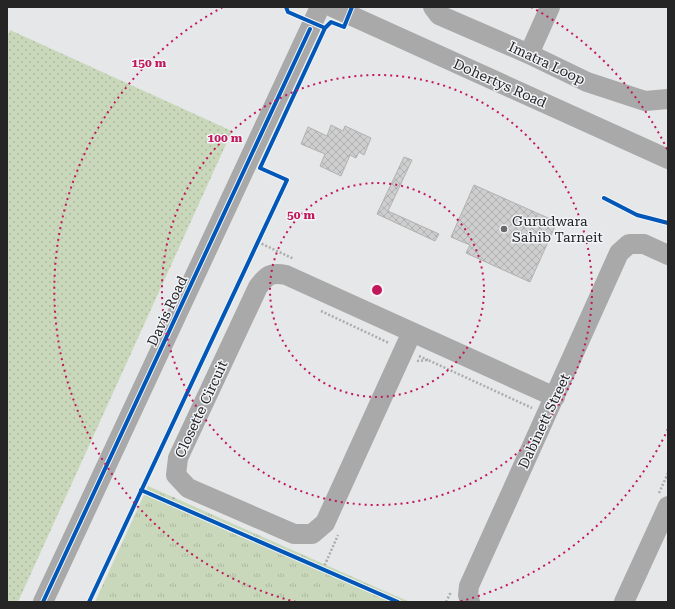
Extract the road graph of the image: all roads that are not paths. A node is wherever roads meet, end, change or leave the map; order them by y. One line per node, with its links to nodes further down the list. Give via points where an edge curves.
1 (320, 7): 12 (street, Davis Road)
2 (332, 7): 7 (street, Dohertys Road)
3 (433, 7): 5 (street, Imatra Loop, via 439,15)
4 (550, 7): 5 (street)
5 (529, 54): 6 (street, Imatra Loop, via 587,82 623,94 645,101)
6 (668, 99)
7 (668, 159)
8 (668, 255): 10 (street, Dabinett Street, via 644,244 629,244 619,253)
9 (412, 332): 9 (street, Closette Circuit, via 286,275 270,275 258,287 178,458 176,475 188,488 294,534 312,534 325,523); 10 (street, Closette Circuit)
10 (556, 397): 13 (street, Dabinett Street, via 469,586)
11 (668, 506): 14 (street)
12 (43, 602)
13 (470, 602)
14 (624, 602)

